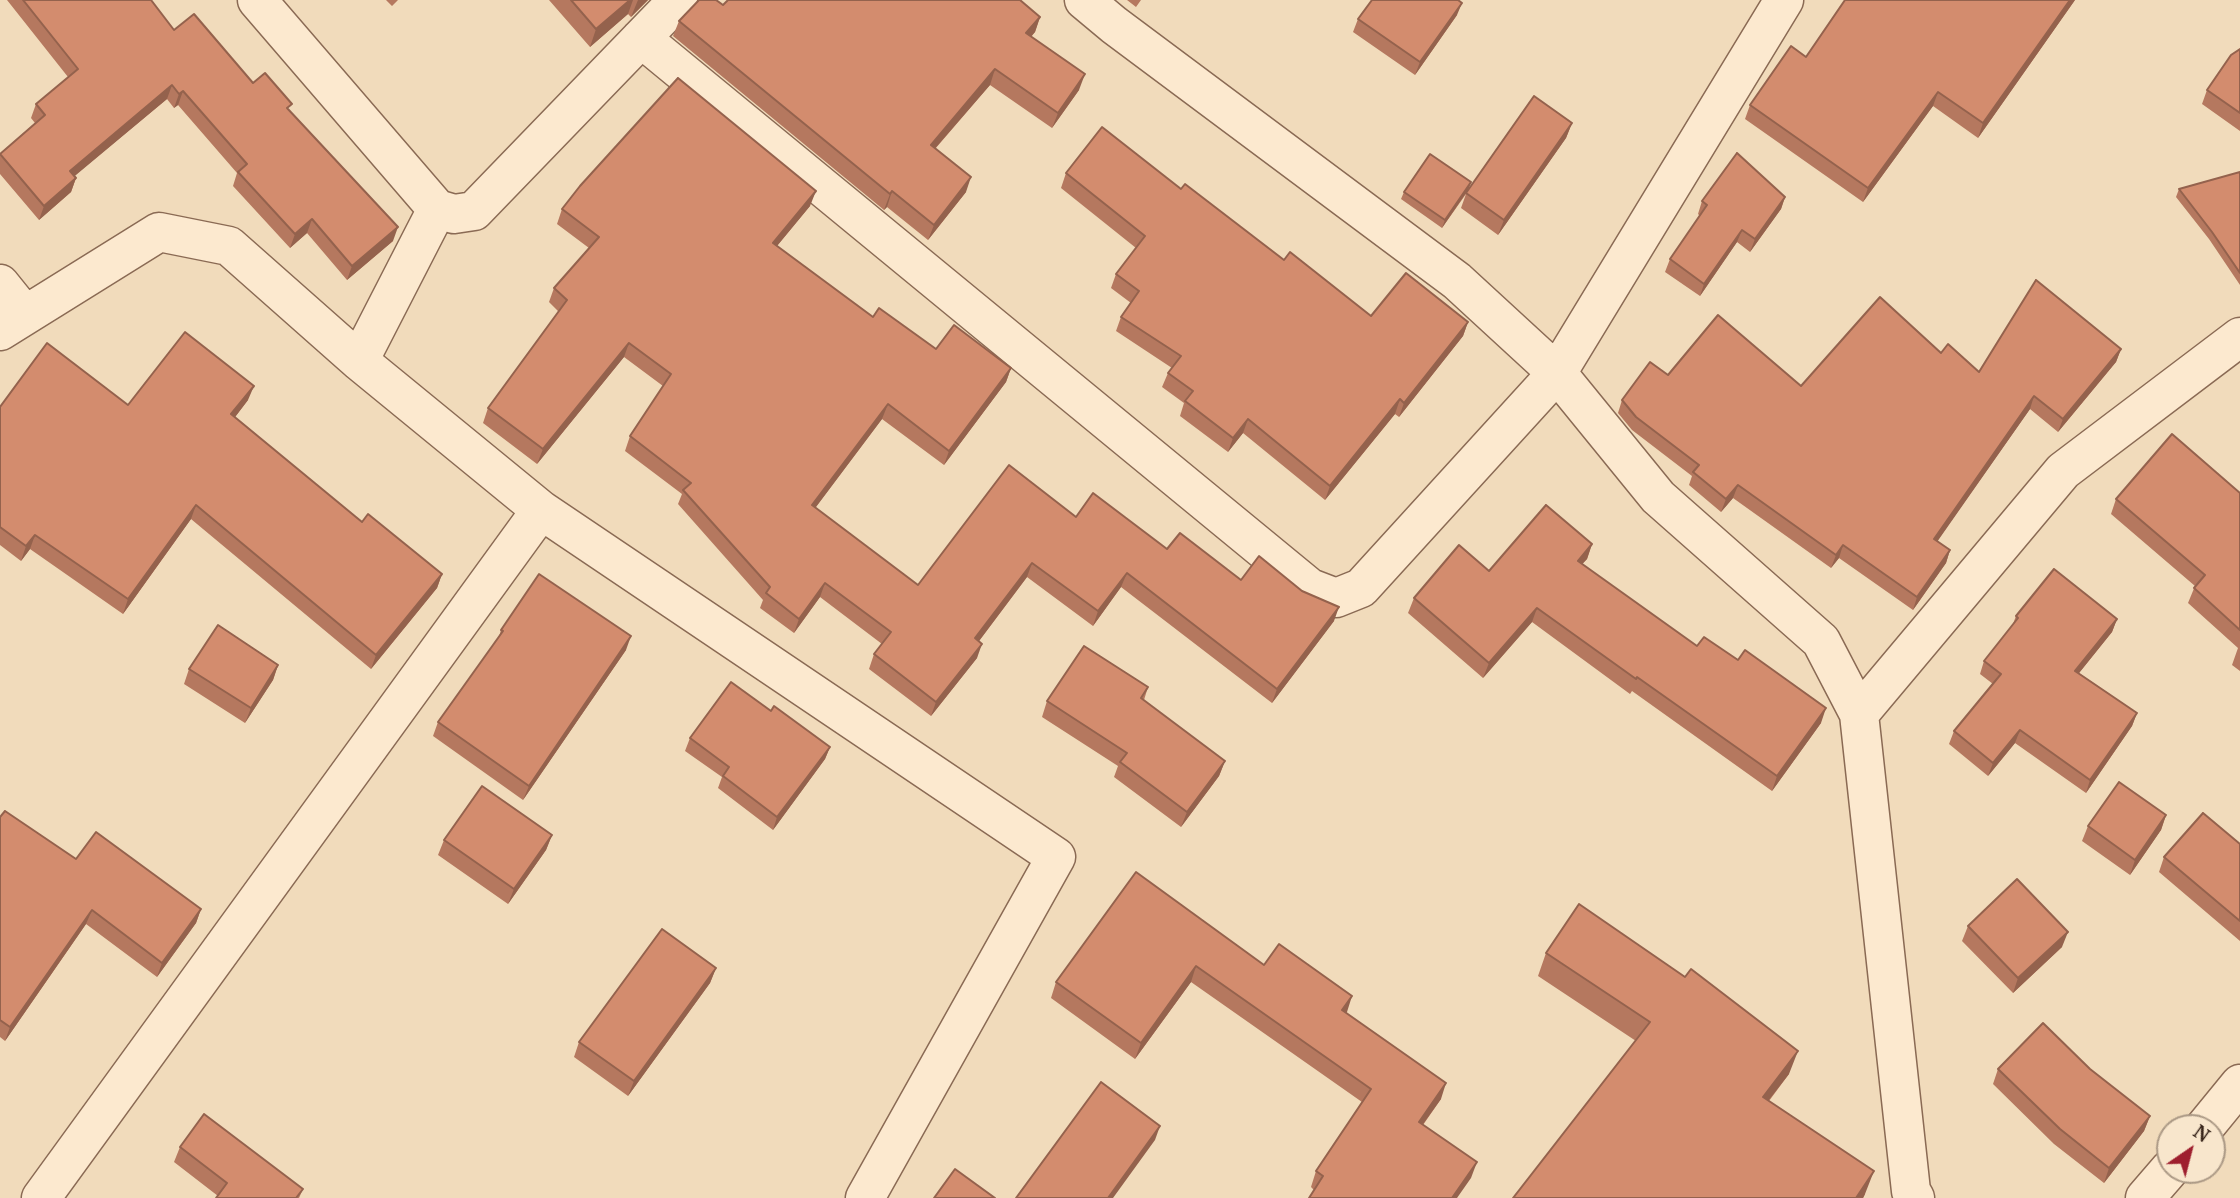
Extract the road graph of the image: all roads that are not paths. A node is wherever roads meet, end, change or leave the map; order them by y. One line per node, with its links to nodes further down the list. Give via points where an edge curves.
1 (257, 0): 6 (street)
2 (678, 0): 5 (street)
3 (1084, 0): 11 (street, via 1457,281)
4 (1784, 0): 11 (street)
5 (641, 38): 6 (street, via 474,211 454,214); 11 (street, via 1310,587 1336,598 1361,588)
6 (436, 209): 10 (street)
7 (0, 284): 8 (street)
8 (12, 323): 10 (street, via 159,232 229,246)
9 (2240, 337): 13 (street, via 2063,471)
10 (359, 361): 12 (street)
11 (1557, 373): 13 (street, via 1658,497 1821,640)
12 (541, 510): 18 (street); 19 (street, via 1056,857)
13 (1859, 714): 17 (street)
14 (2240, 1084): 15 (street)
15 (2215, 1114)
16 (2157, 1184): 20 (street)
17 (1910, 1196)
18 (41, 1198)
19 (865, 1198)
20 (2146, 1198)

